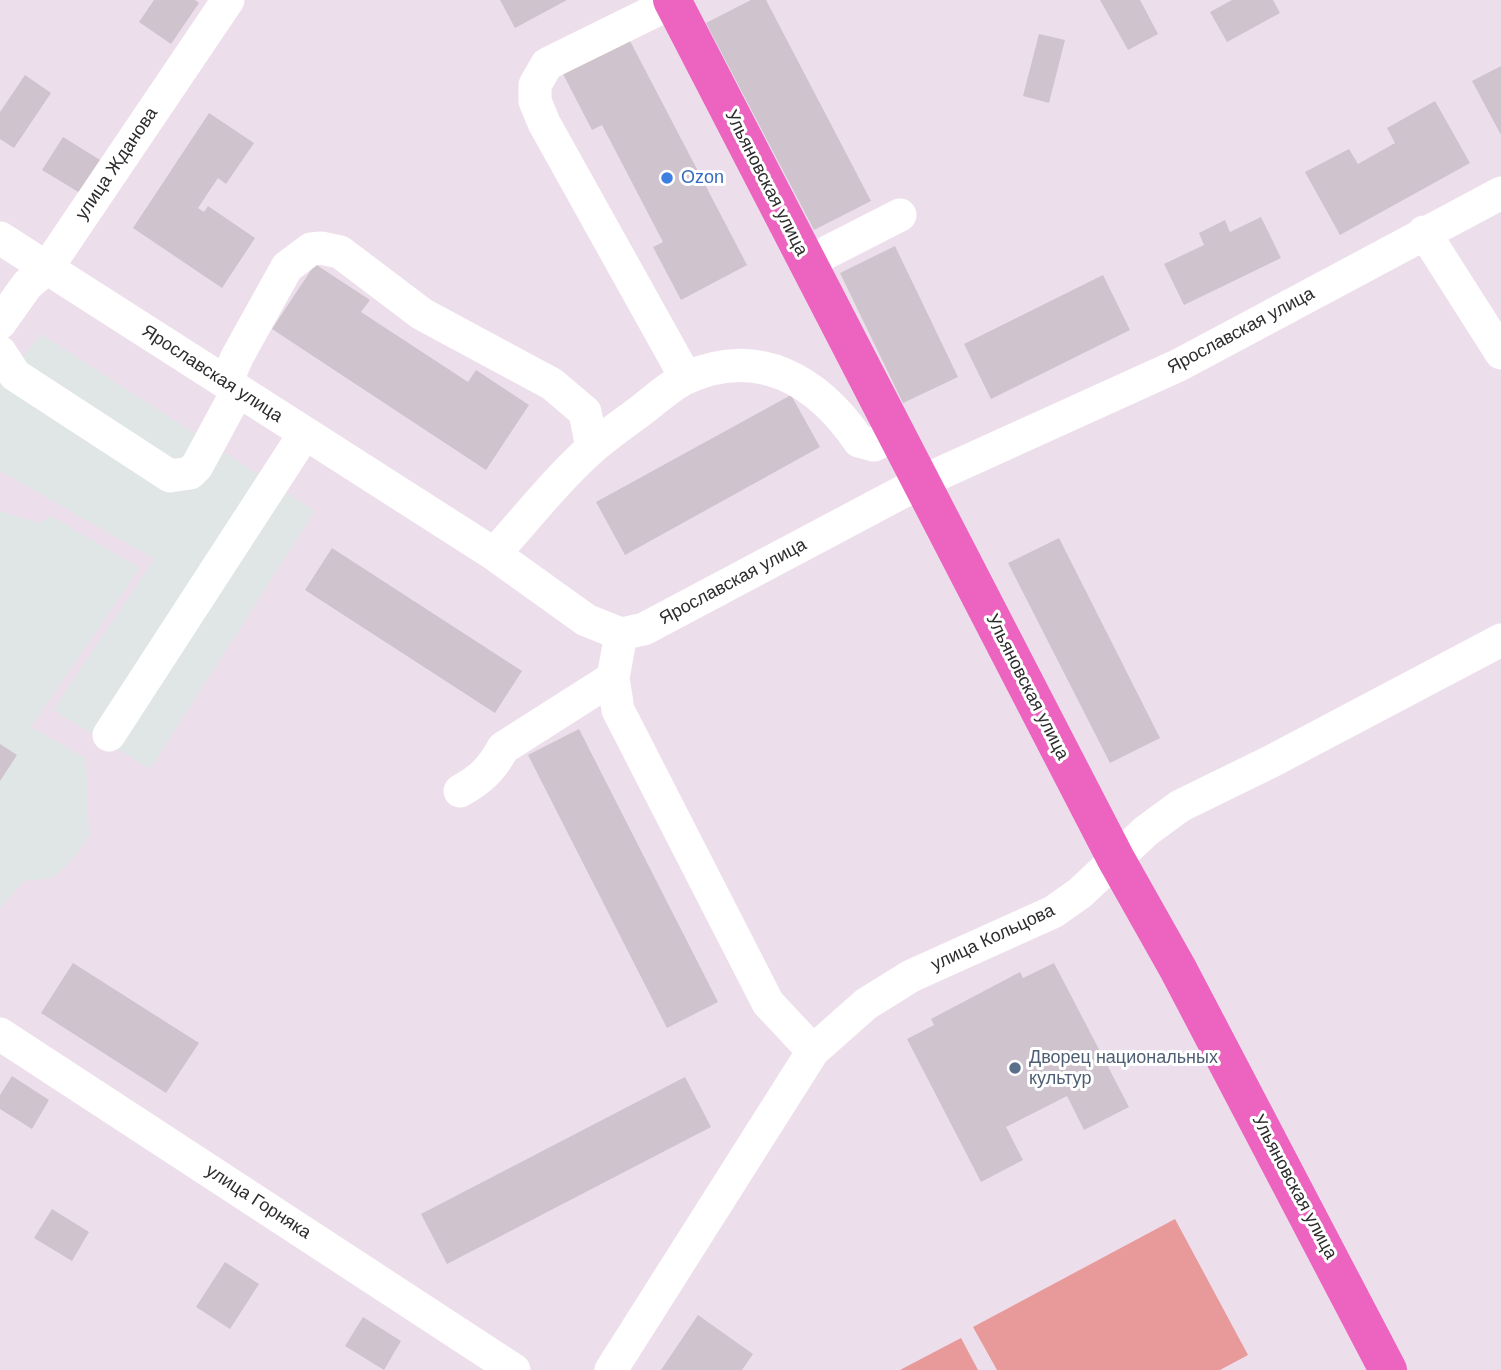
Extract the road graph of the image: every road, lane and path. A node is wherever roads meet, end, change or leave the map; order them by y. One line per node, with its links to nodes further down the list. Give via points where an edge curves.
1 (228, 0): 8 (street, улица Жданова)
2 (673, 1): 7 (main road, Ульяновская улица); 12 (street, via 547,64 535,85 535,101)
3 (1501, 193): 5 (street, Ярославская улица)
4 (900, 215): 7 (street)
5 (1424, 232): 11 (street); 17 (street, Ярославская улица, via 1179,365)
6 (0, 238): 8 (street, Ярославская улица)
7 (806, 263): 15 (main road, Ульяновская улица)
8 (47, 268): 9 (street, улица Жданова, via 27,285); 13 (street, Ярославская улица)
9 (0, 323)
10 (0, 352): 13 (street, via 15,375 170,477 190,474 197,466)
11 (1501, 353)
12 (686, 378): 15 (street, via 728,367 764,367 791,375 818,395 842,416 859,441 874,445); 16 (street)
13 (232, 387): 14 (street, Ярославская улица); 16 (street, via 237,357 288,267 311,249 321,248 340,252 422,314 552,384 585,412)
14 (304, 433): 18 (street, Ярославская улица); 22 (street)
15 (896, 435): 17 (main road, Ульяновская улица)
16 (592, 448): 18 (street)
17 (920, 482): 19 (street, Ярославская улица, via 644,629); 24 (main road, Ульяновская улица)
18 (494, 554): 19 (street, Ярославская улица, via 586,620)
19 (621, 634): 21 (street)
20 (1501, 640): 24 (street, улица Кольцова, via 1180,806)
21 (613, 678): 23 (street, via 503,748 494,766); 26 (street, via 618,710 768,1003)
22 (109, 735)
23 (460, 791)
24 (1116, 859): 26 (street, улица Кольцова, via 1053,912 911,976 866,1004); 29 (main road, Ульяновская улица)
25 (0, 1034): 27 (street, улица Горняка)
26 (813, 1051): 28 (street, улица Кольцова)
27 (514, 1370)
28 (611, 1370)
29 (1388, 1370)

